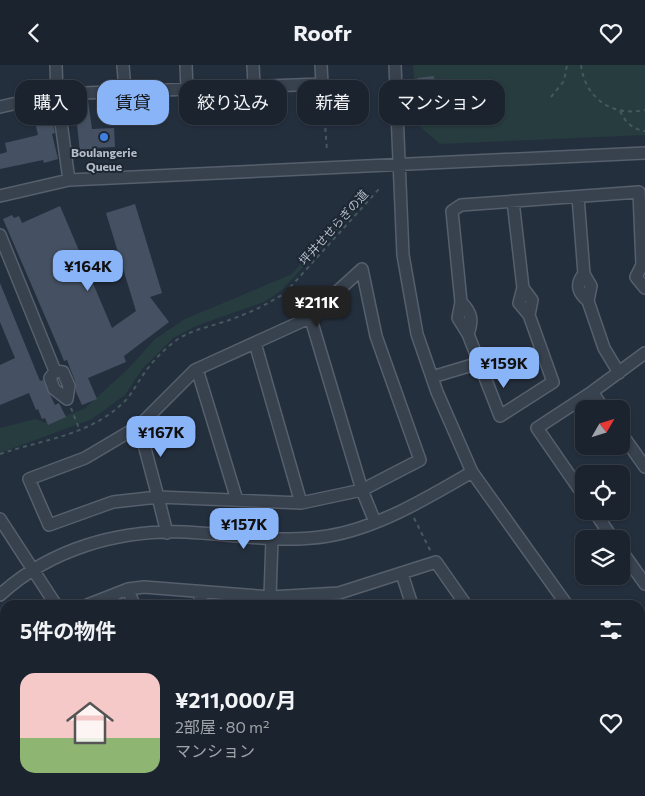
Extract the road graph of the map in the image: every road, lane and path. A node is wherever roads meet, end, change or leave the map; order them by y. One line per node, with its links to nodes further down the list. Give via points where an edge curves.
1 (56, 65): 9 (street)
2 (123, 65): 10 (street)
3 (186, 65): 11 (street)
4 (253, 65): 12 (street)
5 (321, 65): 13 (street)
6 (395, 65): 24 (street)
7 (567, 65): 14 (path, via 564,81)
8 (581, 65): 18 (path, via 590,93 602,105)
9 (57, 80)
10 (124, 80)
11 (187, 80)
12 (254, 80)
13 (322, 80)
14 (551, 97)
15 (15, 104): 16 (street)
16 (0, 107)
17 (645, 110): 18 (path)
18 (620, 111): 21 (path, via 624,120)
19 (61, 125): 25 (street)
20 (325, 125): 22 (path)
21 (645, 131)
22 (327, 151)
23 (645, 153): 24 (street)
24 (400, 163): 25 (street); 39 (street, via 403,255 417,334)
25 (69, 180): 27 (street)
26 (379, 189): 44 (path, 坪井せせらぎの道, via 286,293 266,305 219,324 195,329 177,340 146,370 125,401 93,426)
27 (0, 196)
28 (578, 197): 29 (street); 31 (street, via 639,192); 38 (street, via 584,274 591,286 588,301 604,348)
29 (513, 201): 36 (street, via 460,205 452,211 462,302 472,315 468,334); 36 (street, via 523,288 532,300 529,315 553,382 500,415)
30 (0, 235): 41 (street, via 56,371 63,372 69,386)
31 (643, 266): 32 (street, via 636,277)
32 (645, 286)
33 (310, 316): 34 (street); 50 (street); 50 (street, via 362,269 376,336 420,460)
34 (255, 343): 37 (street); 53 (street)
35 (645, 353): 38 (street)
36 (479, 363): 39 (street)
37 (198, 369): 43 (street); 52 (street)
38 (619, 373): 40 (street)
39 (432, 377): 48 (street)
40 (592, 392): 42 (street); 49 (street, via 537,428)
41 (67, 399): 44 (path)
42 (598, 400)
43 (139, 425): 51 (street); 51 (street, via 85,459 29,479 49,525 113,502)
44 (80, 431): 46 (path, 坪井せせらぎの道)
45 (630, 446): 47 (street)
46 (0, 455)
47 (645, 467)
48 (472, 472): 56 (street, via 408,508); 78 (street)
49 (575, 483)
50 (362, 490): 53 (street); 56 (street)
51 (158, 497): 52 (street); 57 (street)
52 (237, 500): 53 (street)
53 (301, 503)
54 (412, 514): 59 (path)
55 (0, 519): 61 (street)
56 (375, 522): 58 (street, via 328,536)
57 (167, 533): 58 (street); 61 (street, via 106,539 51,559)
58 (272, 539): 73 (street)
59 (436, 562): 62 (street); 77 (street)
60 (630, 563): 63 (street)
61 (33, 570): 67 (street); 68 (street)
62 (402, 574): 66 (street); 76 (street)
63 (645, 584)
64 (128, 589): 65 (street, via 144,587); 69 (street); 70 (street)
65 (198, 592): 71 (street); 72 (street)
66 (339, 593): 74 (street); 75 (street)
67 (0, 595)
68 (53, 600)
69 (100, 600)
70 (132, 600)
71 (201, 600)
72 (264, 600)
73 (272, 600)
74 (280, 600)
75 (341, 600)
76 (410, 600)
77 (463, 600)
78 (563, 600)

